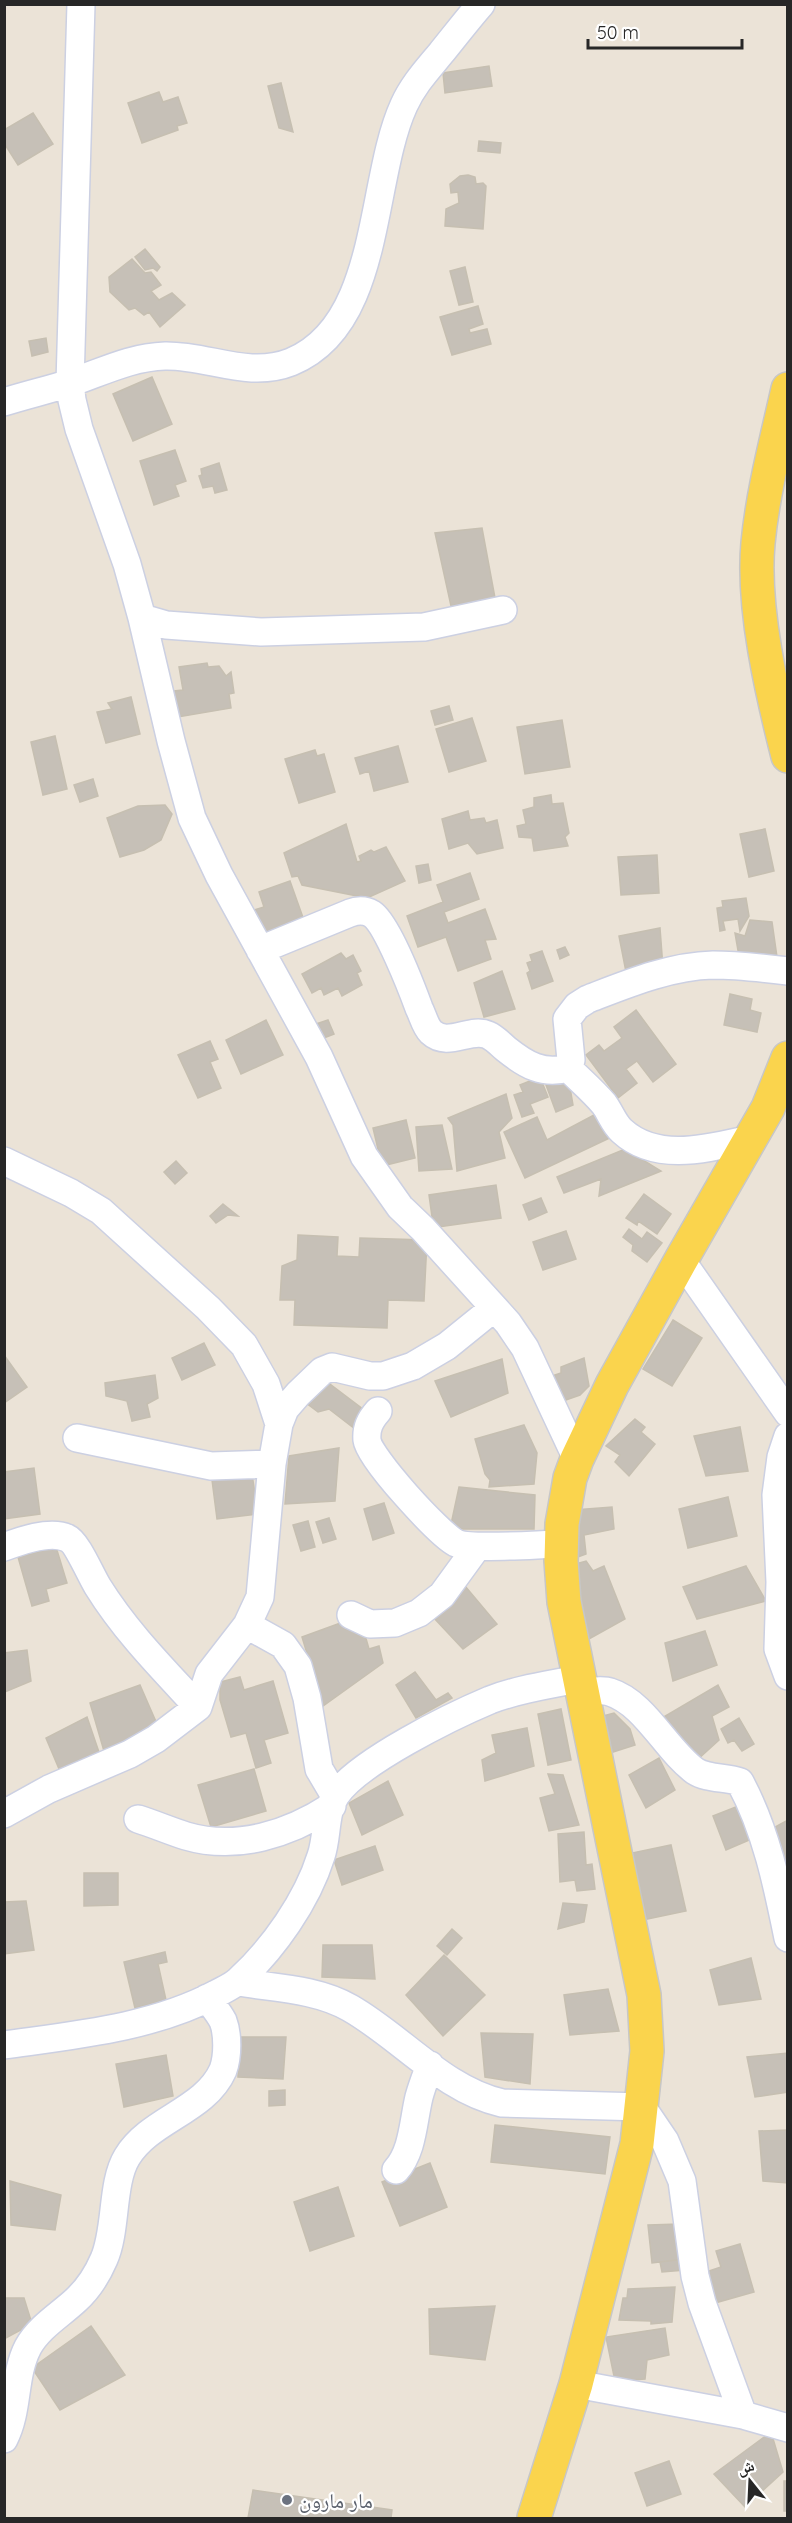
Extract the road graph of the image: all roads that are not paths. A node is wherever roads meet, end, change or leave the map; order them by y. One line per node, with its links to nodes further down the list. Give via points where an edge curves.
1 (81, 4): 3 (street)
2 (482, 4): 3 (street, via 420,77 404,104 355,293 320,343 294,361 265,368 166,356 129,361)
3 (70, 382): 5 (street); 7 (street, via 80,429)
4 (788, 389): 8 (main road, via 765,498 757,570 766,655)
5 (4, 402)
6 (503, 610): 7 (street, via 424,627 261,632 166,625)
7 (142, 618): 9 (street, via 192,818)
8 (788, 756)
9 (260, 950): 12 (street, via 357,910 370,913 383,929 433,1034 447,1039 483,1034 532,1067 553,1072); 17 (street, via 320,1058 364,1156 382,1184)
10 (788, 971): 12 (street, via 693,967 661,973 588,999 567,1018 571,1060)
11 (788, 1058): 13 (main road)
12 (568, 1068): 14 (street, via 604,1105 621,1130 641,1145 678,1151)
13 (778, 1111): 14 (main road)
14 (750, 1139): 16 (main road)
15 (4, 1161): 21 (street, via 71,1192 101,1211 208,1308 244,1345 266,1384)
16 (681, 1260): 18 (street); 24 (main road, via 612,1385)
17 (494, 1308): 21 (street, via 447,1346 413,1366 383,1376 332,1367 322,1371 297,1394); 24 (street, via 525,1348)
18 (775, 1379): 20 (street)
19 (378, 1412): 27 (street, via 368,1423 367,1441 372,1456 456,1543)
20 (788, 1413)
21 (279, 1424): 25 (street)
22 (788, 1436): 31 (street, via 776,1495 778,1648)
23 (77, 1438): 25 (street, via 211,1466)
24 (577, 1460): 26 (main road, via 570,1478)
25 (272, 1464): 30 (street, via 260,1597)
26 (561, 1544): 27 (street); 32 (main road, via 564,1602)
27 (477, 1547): 29 (street, via 442,1595 419,1613 395,1623 370,1624)
28 (4, 1548): 33 (street, via 49,1536 66,1537 76,1545 117,1618)
29 (351, 1615)
30 (247, 1625): 33 (street, via 209,1674); 34 (street, via 283,1645 298,1666 319,1769)
31 (788, 1676)
32 (580, 1686): 34 (street, via 536,1687 490,1700 354,1774); 37 (street, via 609,1691 631,1704 684,1763 698,1773 740,1782 754,1808 774,1871); 42 (main road, via 644,1995 647,2052)
33 (198, 1707): 35 (street, via 130,1754 49,1789)
34 (334, 1801): 36 (street, via 288,1830 240,1840 188,1836); 38 (street, via 326,1822 322,1855 293,1917)
35 (4, 1814)
36 (138, 1819)
37 (788, 1938)
38 (238, 1982): 39 (street); 41 (street, via 306,1992 351,2008)
39 (207, 1998): 40 (street, via 163,2015 91,2032); 47 (street, via 223,2020 227,2043 223,2069 209,2091 144,2136 125,2159 105,2257 78,2299 37,2334 27,2349 17,2377 11,2427)
40 (4, 2045)
41 (430, 2065): 42 (street, via 474,2094 502,2103); 43 (street, via 403,2162)
42 (642, 2107): 44 (main road, via 637,2144); 45 (street, via 665,2141 682,2181 697,2285)
43 (396, 2170)
44 (576, 2384): 45 (street); 48 (main road)
45 (743, 2415): 46 (street)
46 (788, 2428)
47 (4, 2439)
48 (534, 2518)

